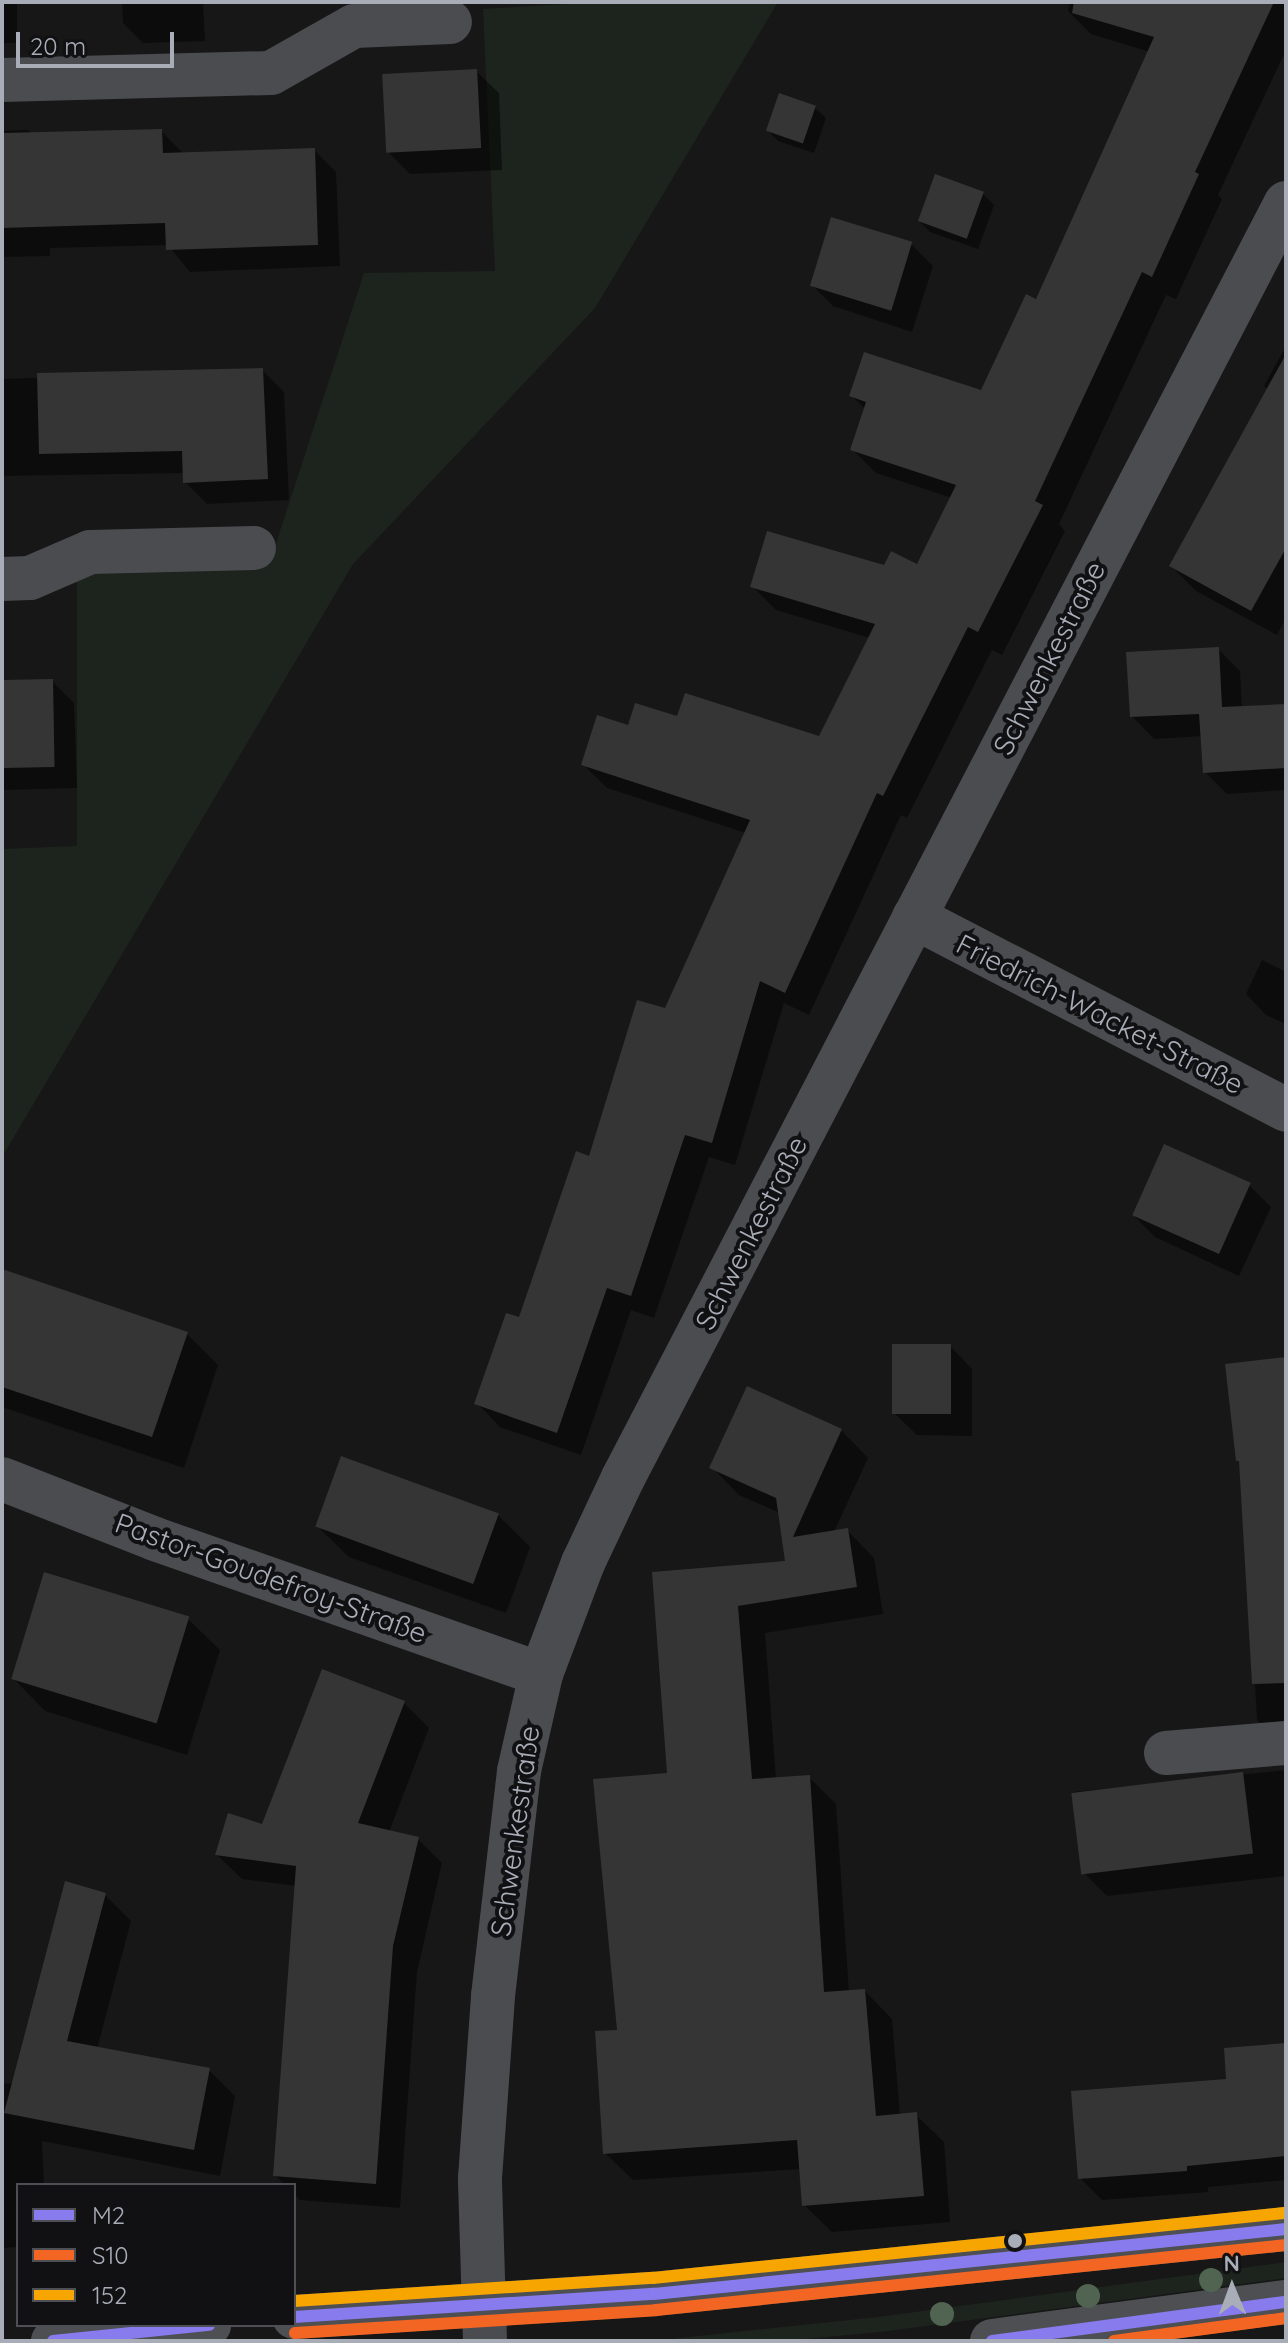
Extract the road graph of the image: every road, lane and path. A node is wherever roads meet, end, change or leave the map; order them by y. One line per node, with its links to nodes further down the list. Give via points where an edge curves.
1 (450, 22): 2 (street, via 354,26 271,73)
2 (2, 80)
3 (1286, 203): 6 (street, Schwenkestraße)
4 (254, 548): 5 (street, via 90,552)
5 (16, 579)
6 (914, 917): 7 (street, Friedrich-Wacket-Straße); 9 (street, Schwenkestraße, via 623,1478 583,1563)
7 (1286, 1110)
8 (2, 1479): 9 (street, Pastor-Goudefroy-Straße, via 155,1539)
9 (541, 1674): 15 (street, Schwenkestraße, via 515,1798 493,1996 480,2178)
10 (1286, 1743): 11 (street)
11 (1166, 1753)
12 (1286, 2229): 15 (main road, via 628,2296)
13 (1286, 2302): 18 (main road)
14 (296, 2317): 15 (main road)
15 (484, 2322)
16 (190, 2327): 17 (main road)
17 (53, 2341)
18 (992, 2341)

